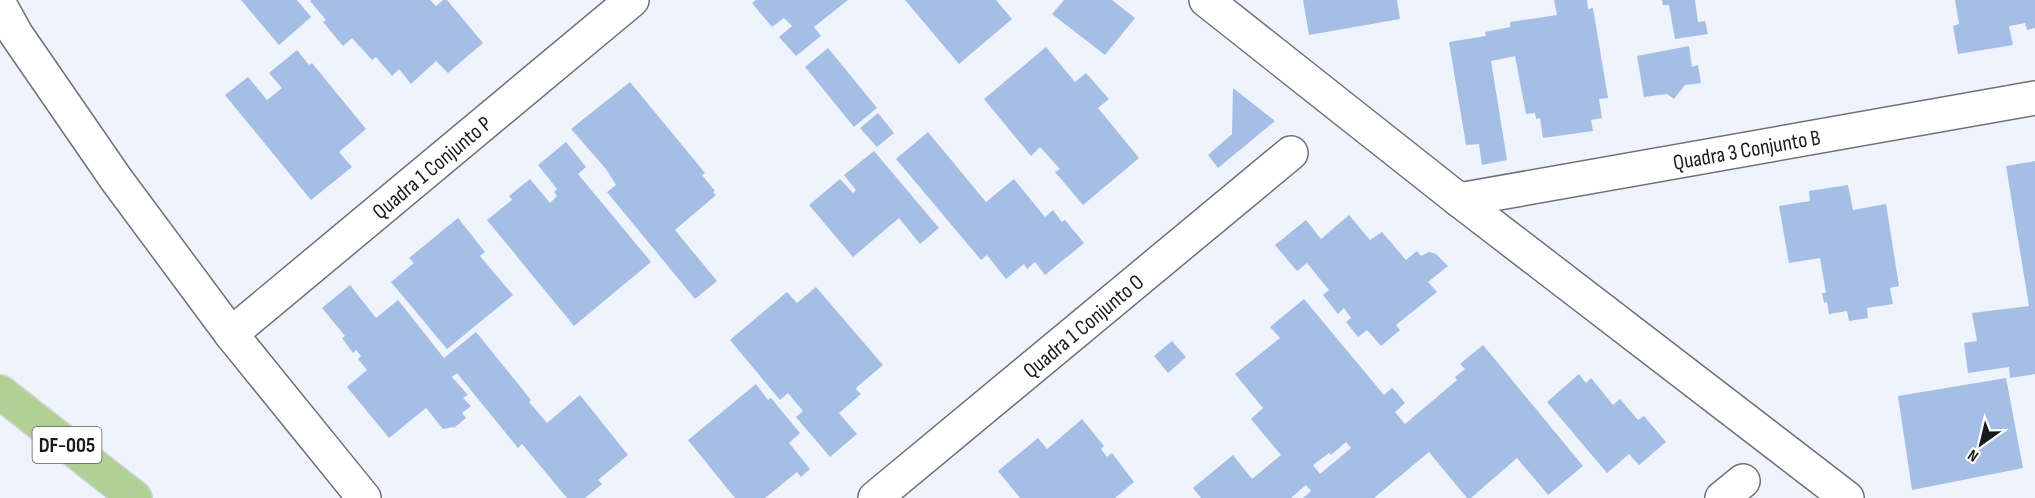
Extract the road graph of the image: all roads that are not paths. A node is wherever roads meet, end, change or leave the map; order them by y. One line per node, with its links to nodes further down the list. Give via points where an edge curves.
1 (632, 0): 7 (street, Quadra 1 Conjunto P)
2 (1206, 0): 6 (street)
3 (0, 5): 7 (street, via 116,179)
4 (2035, 98): 6 (street, Quadra 3 Conjunto B)
5 (1291, 153): 11 (street, Quadra 1 Conjunto O)
6 (1459, 200): 12 (street)
7 (231, 334): 10 (street)
8 (0, 392): 9 (main road, DF-005)
9 (135, 498)
10 (364, 498)
11 (875, 498)
12 (1847, 498)

